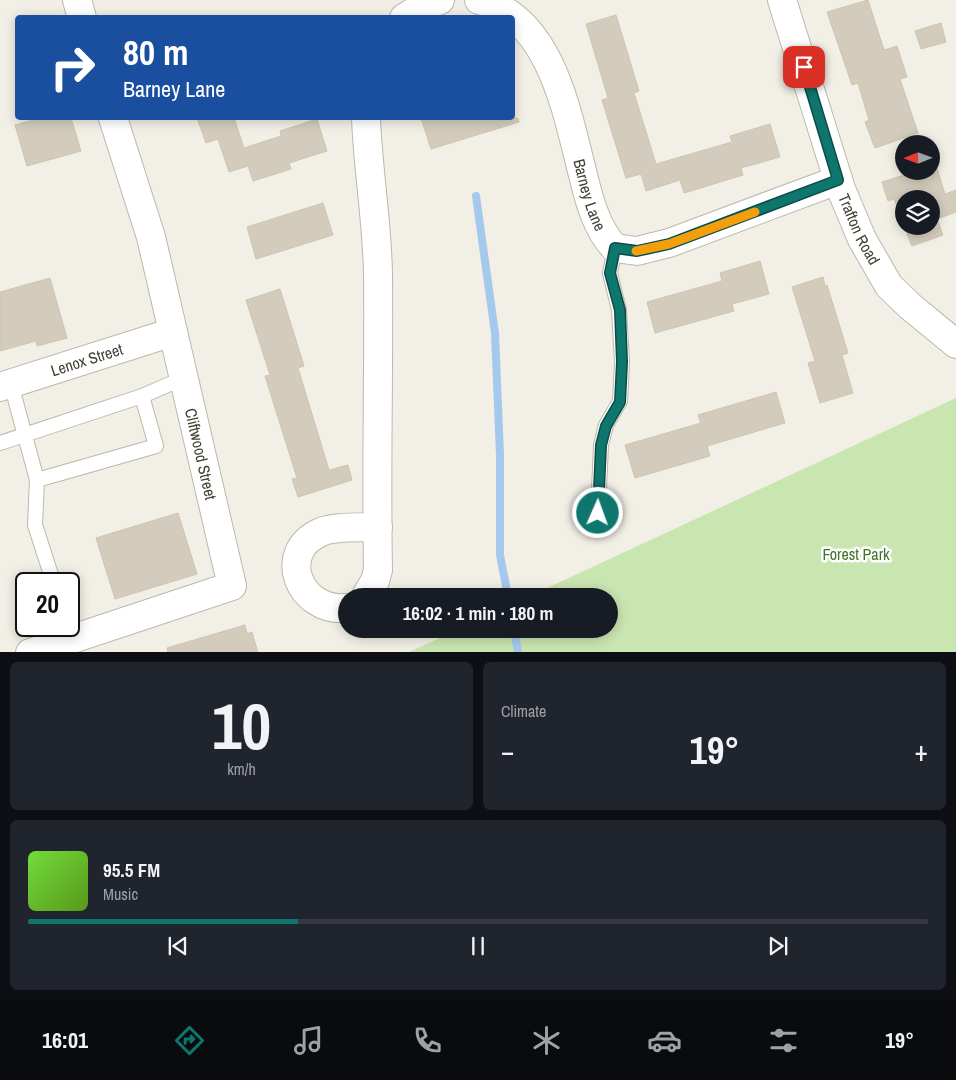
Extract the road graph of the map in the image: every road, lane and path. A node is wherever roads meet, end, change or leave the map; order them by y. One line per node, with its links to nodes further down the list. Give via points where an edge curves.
1 (76, 0): 5 (street)
2 (440, 0): 6 (street)
3 (480, 0): 7 (street, Barney Lane)
4 (782, 0): 11 (street, Trafton Road)
5 (81, 15)
6 (409, 15)
7 (512, 15)
8 (515, 18): 12 (street, Barney Lane, via 541,48 556,78 588,196 605,236)
9 (114, 120): 13 (street, Cliftwood Street, via 151,237)
10 (366, 120): 22 (street, via 378,273)
11 (838, 180): 12 (street, Barney Lane, via 669,244 637,251); 14 (street, Trafton Road, via 862,239 890,286)
12 (615, 248): 21 (lane, via 610,273 620,310 620,402 606,426 601,445)
13 (173, 332): 15 (street, Cliftwood Street); 16 (street, Lenox Street)
14 (956, 344)
15 (184, 378): 17 (lane); 26 (street, Cliftwood Street, via 232,586)
16 (6, 385): 18 (lane)
17 (142, 396): 18 (lane); 20 (lane, via 156,446)
18 (24, 434): 19 (lane); 20 (lane)
19 (0, 443)
20 (37, 480): 23 (lane, via 35,525)
21 (598, 513)
22 (378, 527): 24 (street, via 378,570); 25 (street, via 322,531 299,549 298,572 306,593 320,604)
23 (50, 572)
24 (371, 588)
25 (338, 609)
26 (80, 629)
27 (60, 637): 28 (street, Cliftwood Street)
28 (30, 652)

